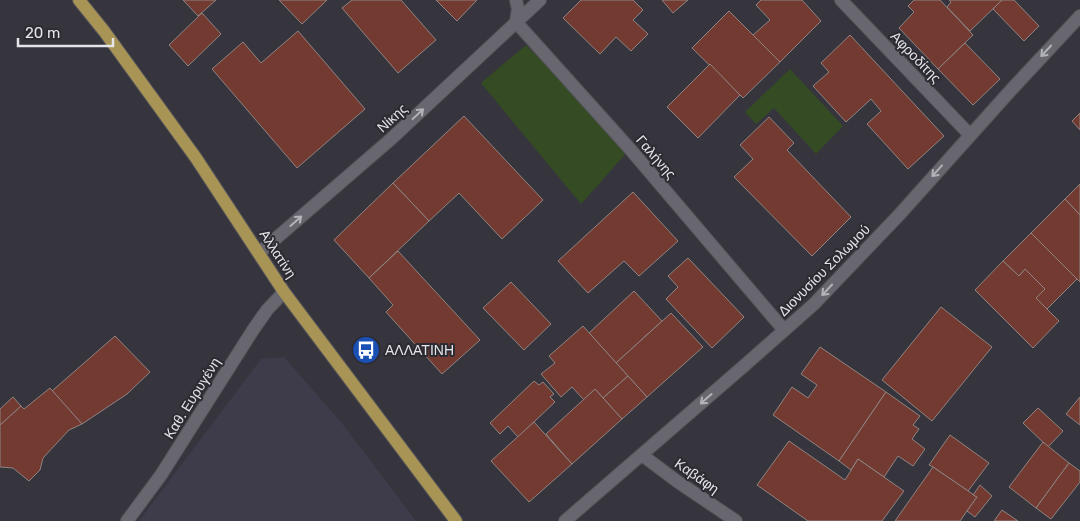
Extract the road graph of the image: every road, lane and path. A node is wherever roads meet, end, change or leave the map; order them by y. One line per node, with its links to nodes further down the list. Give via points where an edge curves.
1 (79, 0): 8 (main road, Αλλατίνη, via 196,158)
2 (516, 0): 6 (street)
3 (540, 0): 6 (street, Νίκης)
4 (841, 0): 7 (street, Αφροδίτης)
5 (1080, 16): 7 (street, Διονυσίου Σολωμού, one-way to 7)
6 (516, 22): 8 (street, Νίκης, one-way to 6, via 391,139); 10 (street, Γαλήνης, via 630,149)
7 (970, 135): 10 (street, Διονυσίου Σολωμού, one-way to 10, via 814,304)
8 (259, 253): 9 (main road, Αλλατίνη)
9 (284, 292): 12 (street, Καθ. Ευρυγένη, via 253,330 161,475); 13 (main road, Αλλατίνη)
10 (784, 330): 11 (street, Διονυσίου Σολωμού, one-way to 11)
11 (642, 455): 14 (street, Διονυσίου Σολωμού); 15 (street, Καβάφη)
12 (126, 521)
13 (456, 521)
14 (565, 521)
15 (736, 521)

